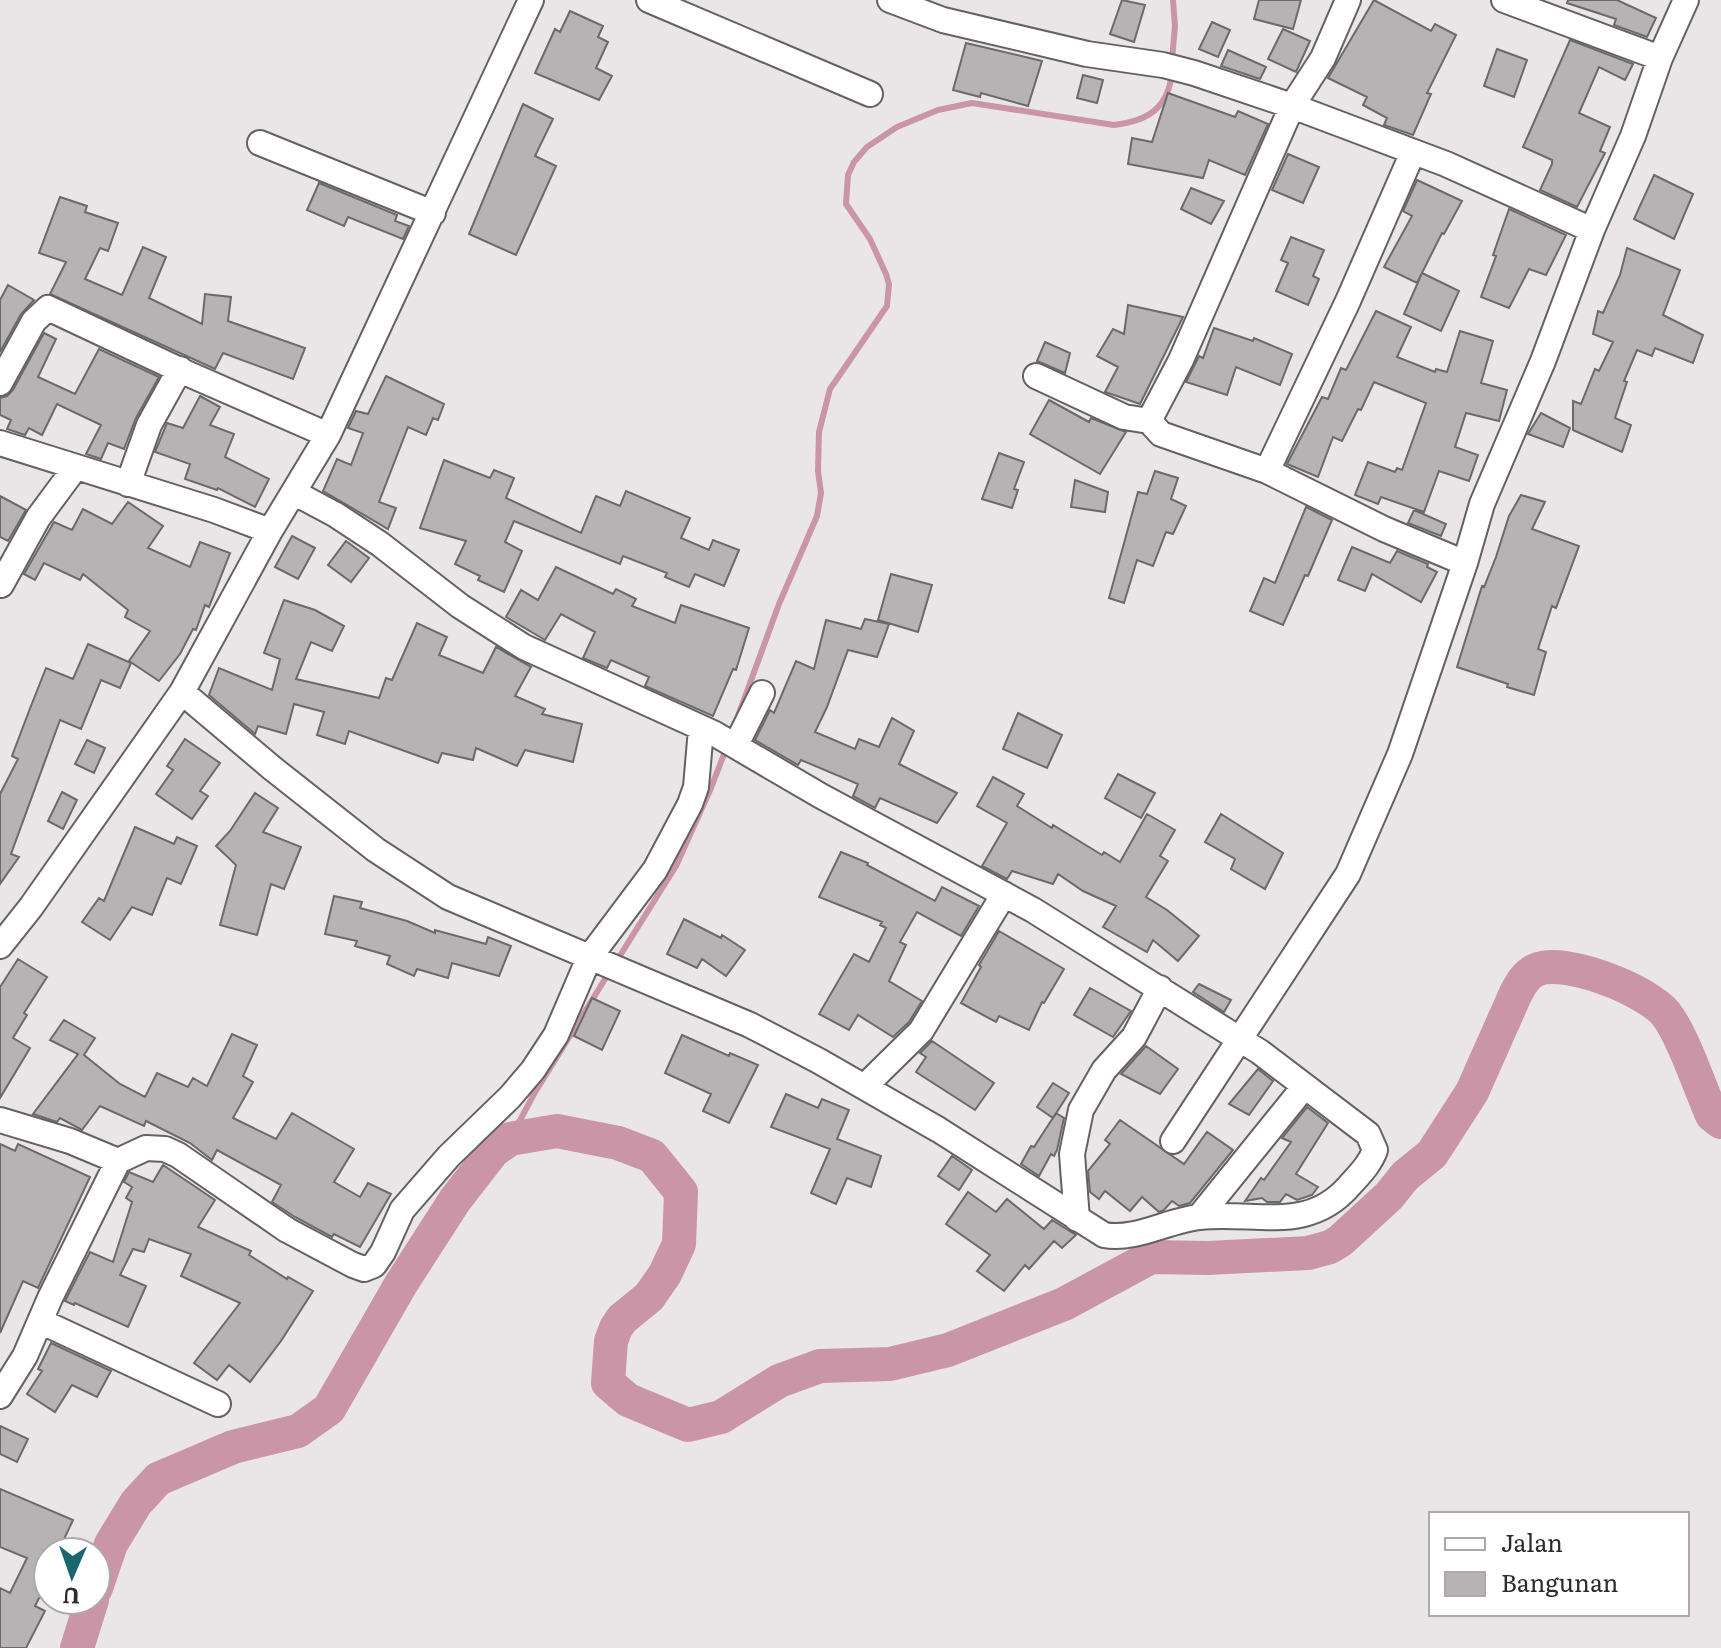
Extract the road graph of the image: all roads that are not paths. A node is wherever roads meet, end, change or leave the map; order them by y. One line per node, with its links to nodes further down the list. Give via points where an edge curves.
1 (531, 0): 12 (street)
2 (649, 0): 8 (street)
3 (890, 0): 9 (street, via 943,20 1194,73)
4 (1348, 0): 9 (street, via 1323,58)
5 (1504, 0): 7 (street)
6 (1686, 0): 7 (street)
7 (1660, 58): 13 (street)
8 (870, 94)
9 (1292, 106): 11 (street); 17 (street)
10 (260, 143): 12 (street)
11 (1413, 152): 13 (street); 21 (street)
12 (433, 213): 18 (street)
13 (1592, 230): 25 (street, via 1482,504)
14 (180, 369): 16 (street, via 47,308 34,321); 18 (street); 22 (street, via 143,440)
15 (1036, 376): 17 (street, via 1124,417)
16 (0, 383)
17 (1149, 421): 21 (street, via 1161,434)
18 (328, 435): 23 (street)
19 (0, 443): 20 (street)
20 (75, 468): 22 (street); 26 (street, via 43,510)
21 (1267, 471): 25 (street)
22 (128, 484): 24 (street)
23 (295, 493): 24 (street); 29 (street, via 380,544 524,647)
24 (270, 531): 27 (street)
25 (1465, 563): 34 (street, via 1400,754 1348,874)
26 (1, 585)
27 (182, 692): 31 (street); 32 (street, via 416,877 448,897)
28 (762, 693): 29 (street)
29 (721, 738): 30 (street); 32 (street)
30 (1004, 894): 33 (street); 35 (street, via 921,1031)
31 (0, 946)
32 (607, 965): 35 (street, via 750,1025); 39 (street, via 533,1070 402,1210 371,1268 353,1265 287,1230 173,1152 146,1148)
33 (1160, 988): 34 (street); 41 (street, via 1134,1037 1104,1070 1081,1110 1072,1154)
34 (1241, 1041): 36 (street); 38 (street)
35 (865, 1086): 41 (street)
36 (1304, 1087): 40 (street); 40 (street, via 1368,1134 1375,1150 1371,1161 1339,1198 1317,1212)
37 (0, 1120): 39 (street)
38 (1173, 1141)
39 (118, 1161): 42 (street)
40 (1199, 1217): 41 (street, via 1121,1236 1104,1235)
41 (1077, 1219)
42 (40, 1321): 43 (street); 44 (street)
43 (0, 1396)
44 (218, 1404)

